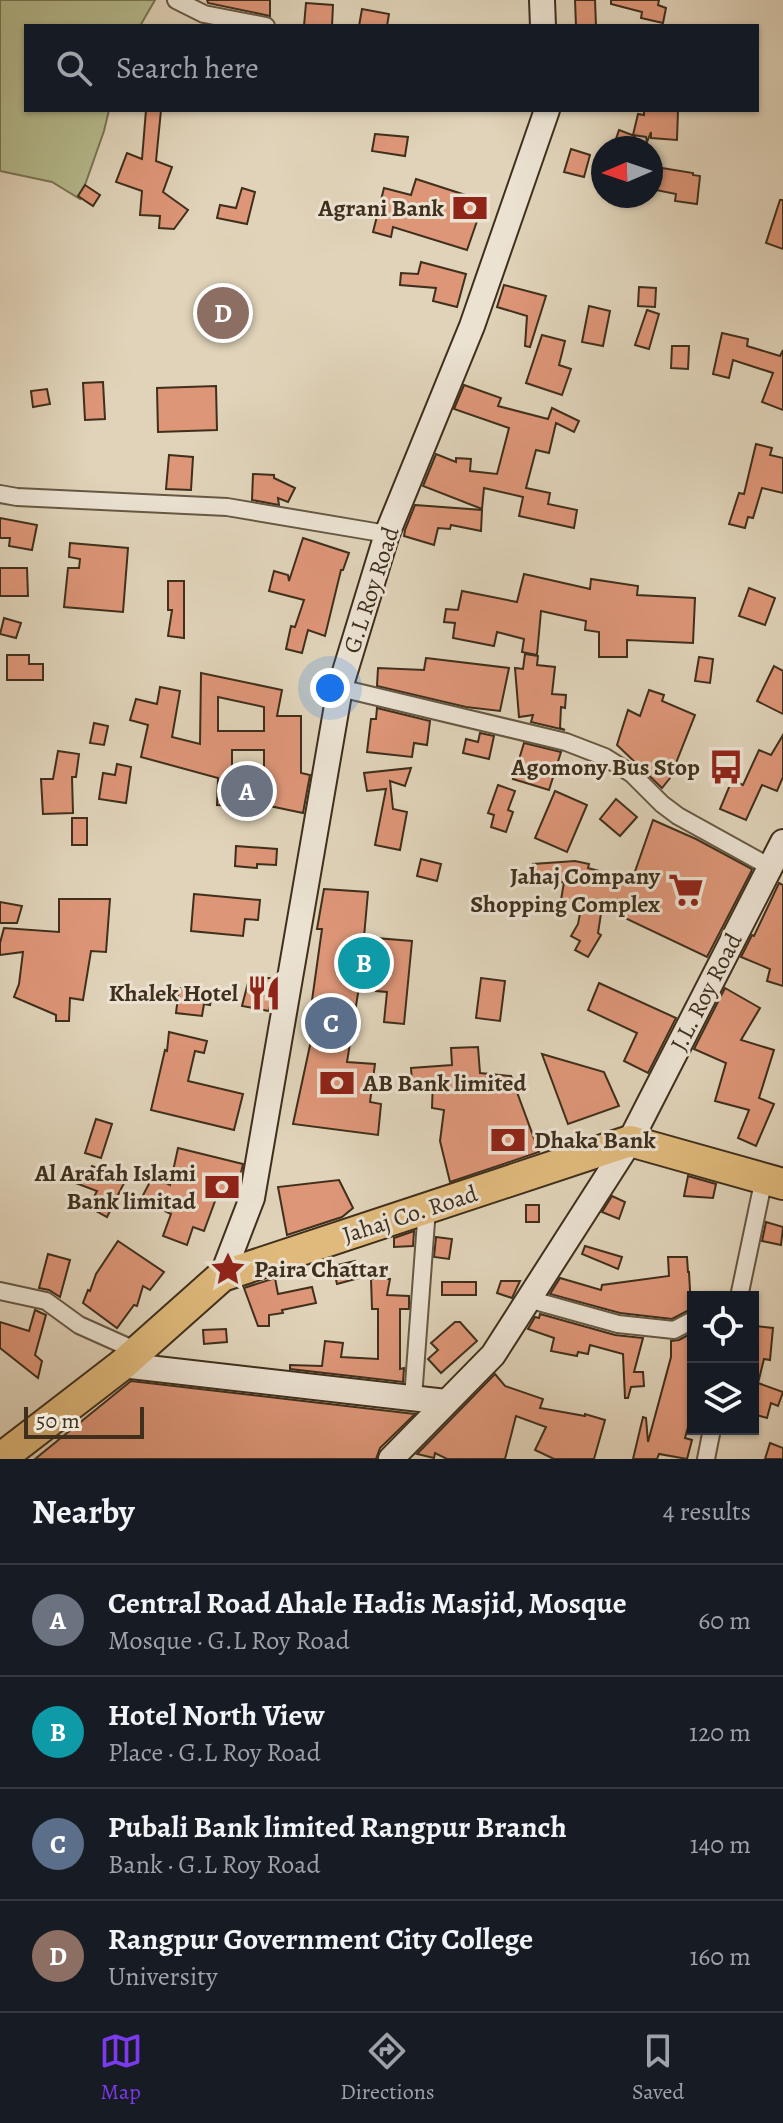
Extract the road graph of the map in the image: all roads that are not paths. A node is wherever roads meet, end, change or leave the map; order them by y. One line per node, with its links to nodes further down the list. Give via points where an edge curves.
1 (176, 0): 3 (street, via 204,14)
2 (542, 0): 4 (main road)
3 (256, 24)
4 (543, 24)
5 (546, 112): 7 (main road, G.L Roy Road, via 472,326)
6 (0, 494): 7 (street, via 227,507)
7 (387, 534): 8 (main road, G.L Roy Road)
8 (340, 688): 10 (street, via 566,742 605,757 678,816); 14 (main road, G.L Roy Road, via 252,1198)
9 (783, 842): 10 (main road, J.L. Roy Road)
10 (770, 867): 11 (main road, J.L. Roy Road)
11 (630, 1141): 12 (highway); 13 (highway, Jahaj Co. Road); 17 (main road, J.L. Roy Road)
12 (773, 1181): 16 (street)
13 (427, 1208): 14 (highway, Jahaj Co. Road); 20 (street)
14 (222, 1276): 19 (highway, Jahaj Co. Road)
15 (0, 1291): 19 (street, via 46,1301)
16 (741, 1291)
17 (528, 1299): 18 (street, via 618,1324 674,1330); 21 (main road, J.L. Roy Road, via 493,1355)
18 (687, 1323)
19 (130, 1358): 20 (main road); 23 (highway, Jahaj Co. Road)
20 (413, 1398): 21 (main road)
21 (446, 1402): 24 (main road, J.L. Roy Road)
22 (711, 1435): 25 (street)
23 (0, 1459)
24 (391, 1459)
25 (706, 1459)

